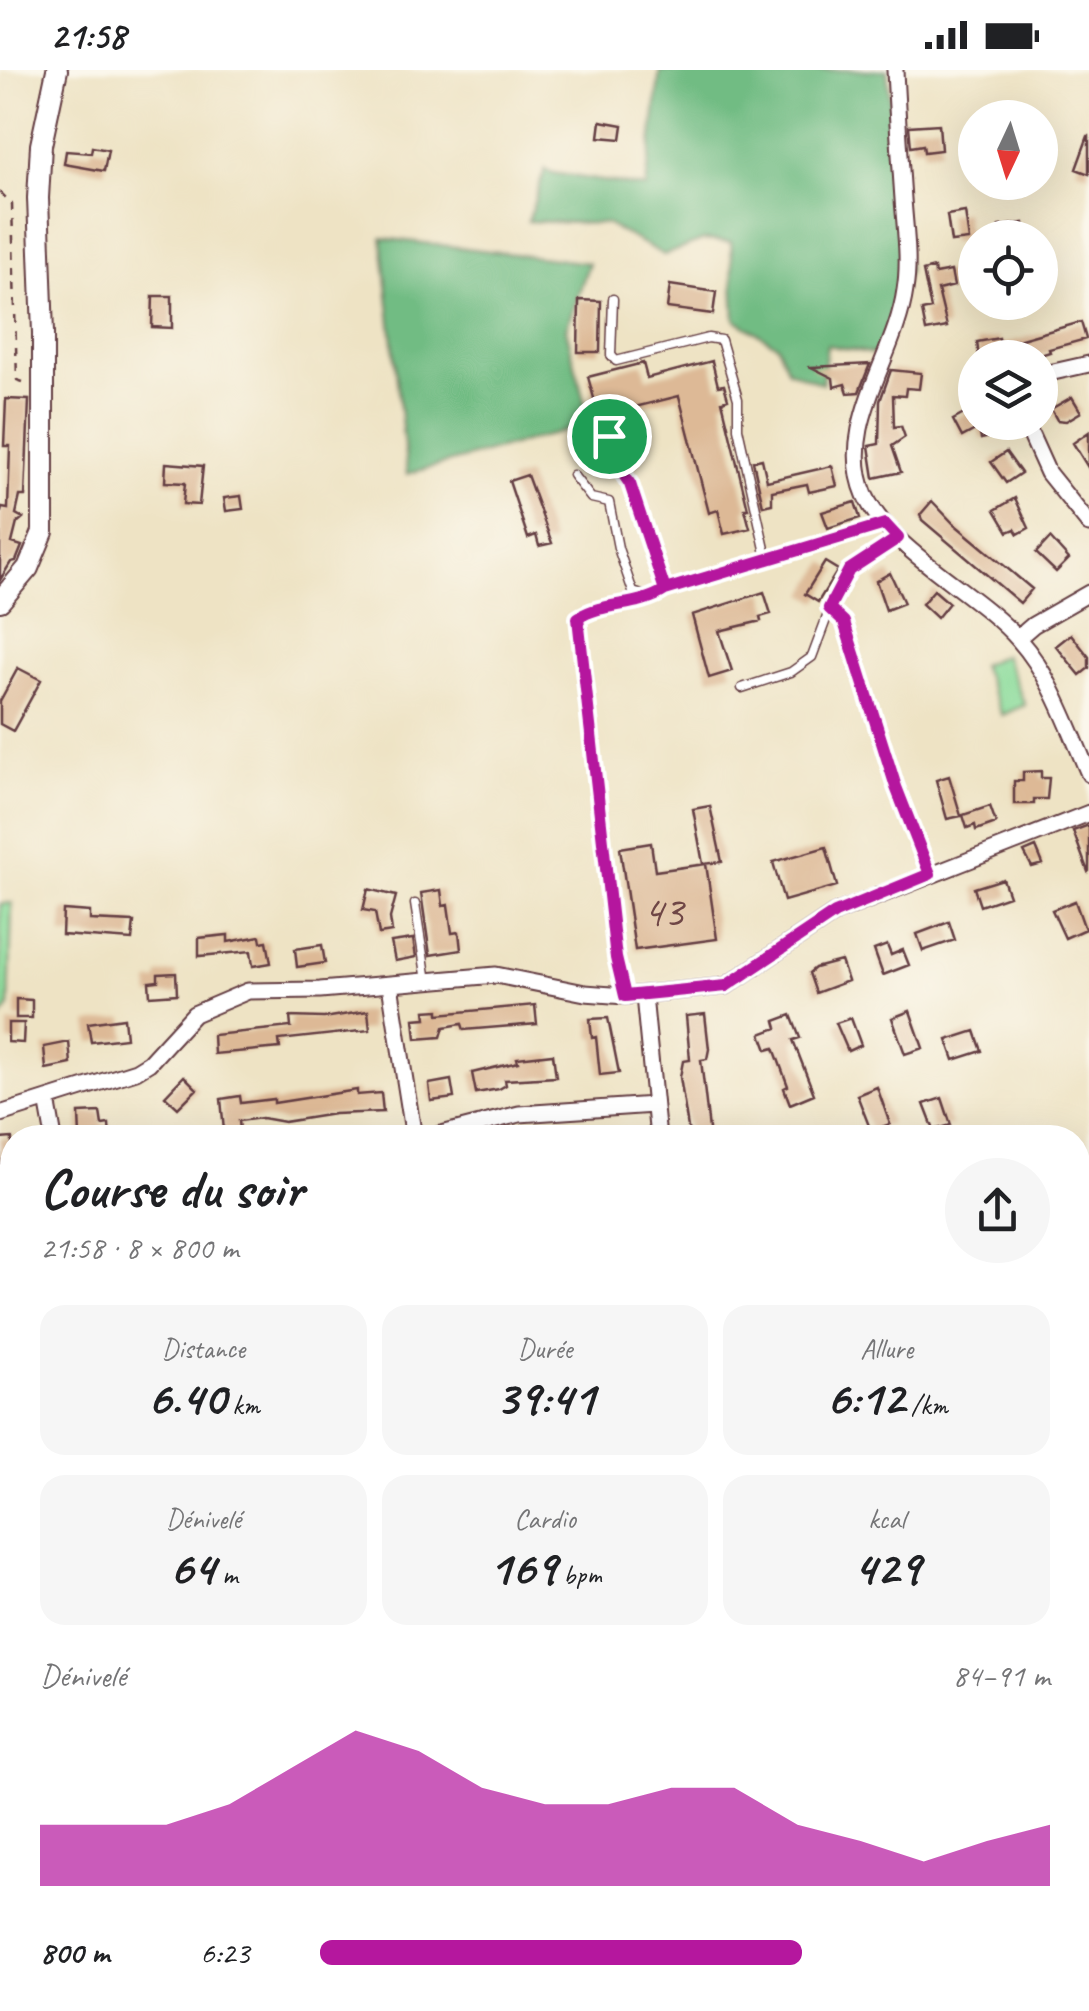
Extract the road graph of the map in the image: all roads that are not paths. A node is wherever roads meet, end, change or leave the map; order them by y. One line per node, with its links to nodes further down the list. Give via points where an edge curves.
1 (58, 70): 16 (street, via 39,180 42,532 28,568)
2 (895, 70): 9 (street, via 906,291 856,453 866,498)
3 (613, 298): 12 (lane, via 616,361 721,340)
4 (1089, 364): 5 (street)
5 (1058, 371)
6 (1033, 440): 10 (street, via 1048,473)
7 (618, 466): 7 (lane, via 623,445 614,438 598,440 592,448 596,463); 13 (lane)
8 (573, 475): 15 (lane, via 591,498 609,502 633,592)
9 (885, 524): 11 (street); 12 (lane)
10 (1089, 524)
11 (898, 538): 17 (lane, via 849,570); 18 (street)
12 (767, 558): 13 (lane)
13 (665, 590): 15 (lane)
14 (1089, 593): 18 (street)
15 (652, 599): 26 (lane, via 589,610 578,618)
16 (0, 601)
17 (829, 608): 19 (lane, via 812,657 791,672); 22 (lane, via 844,622)
18 (1018, 638): 20 (street, via 1044,674)
19 (742, 688)
20 (1089, 774)
21 (1089, 813): 22 (street)
22 (930, 874): 27 (street, via 835,913 726,986)
23 (415, 904): 24 (lane)
24 (427, 981): 25 (street); 26 (street, via 496,975)
25 (390, 985): 28 (street, via 248,990 194,1014 143,1067); 32 (street)
26 (625, 996): 27 (street)
27 (644, 996): 29 (street)
28 (48, 1098): 30 (street); 31 (street)
29 (654, 1105): 33 (street, via 519,1114); 34 (street)
30 (0, 1114)
31 (52, 1125)
32 (412, 1125)
33 (476, 1125)
34 (656, 1125)

